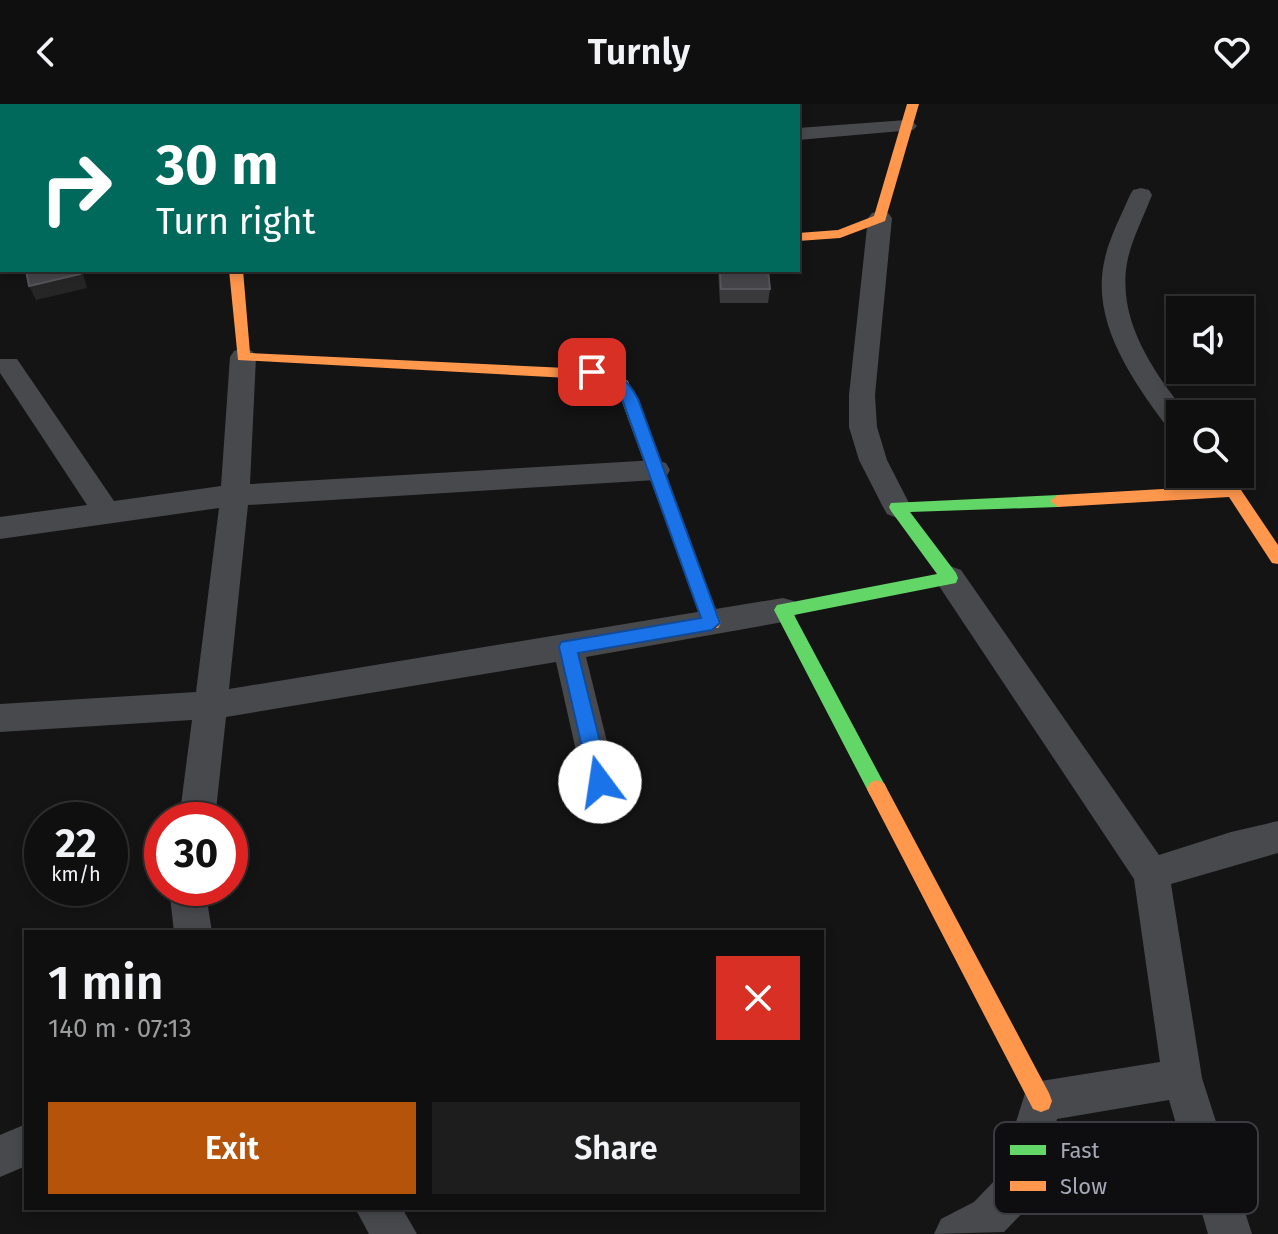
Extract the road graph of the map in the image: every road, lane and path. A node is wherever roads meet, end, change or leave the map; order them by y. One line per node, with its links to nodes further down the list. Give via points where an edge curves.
1 (913, 104): 2 (street)
2 (906, 126): 3 (street); 5 (street)
3 (800, 134)
4 (1141, 195): 10 (street, via 1116,261 1114,285 1129,348)
5 (880, 218): 6 (street, via 843,234); 15 (street, via 863,427)
6 (800, 237)
7 (236, 272): 8 (street)
8 (243, 357): 11 (street, via 609,375 630,399); 14 (street)
9 (8, 365): 16 (street)
10 (1166, 406)
11 (656, 470): 14 (street); 21 (street)
12 (1190, 488): 15 (street, via 1123,499)
13 (1230, 488): 18 (street)
14 (235, 495): 16 (street); 23 (street)
15 (897, 507): 19 (street)
16 (107, 513): 17 (street)
17 (0, 528)
18 (1278, 558)
19 (950, 578): 20 (street); 28 (street)
20 (783, 610): 21 (street); 32 (street)
21 (712, 623): 22 (street)
22 (568, 647): 23 (street); 25 (street)
23 (213, 705): 24 (street); 26 (street)
24 (0, 718)
25 (600, 782)
26 (200, 802)
27 (1278, 837): 28 (street)
28 (1151, 874): 31 (street)
29 (189, 906): 30 (street)
30 (193, 930)
31 (1182, 1078): 32 (street); 34 (street)
32 (1041, 1101): 33 (street)
33 (1035, 1122)
34 (1196, 1122)
35 (24, 1146): 36 (street)
36 (0, 1156)
37 (377, 1210): 40 (street)
38 (994, 1212): 41 (street)
39 (1224, 1214): 42 (street)
40 (395, 1234)
41 (956, 1234)
42 (1230, 1234)

